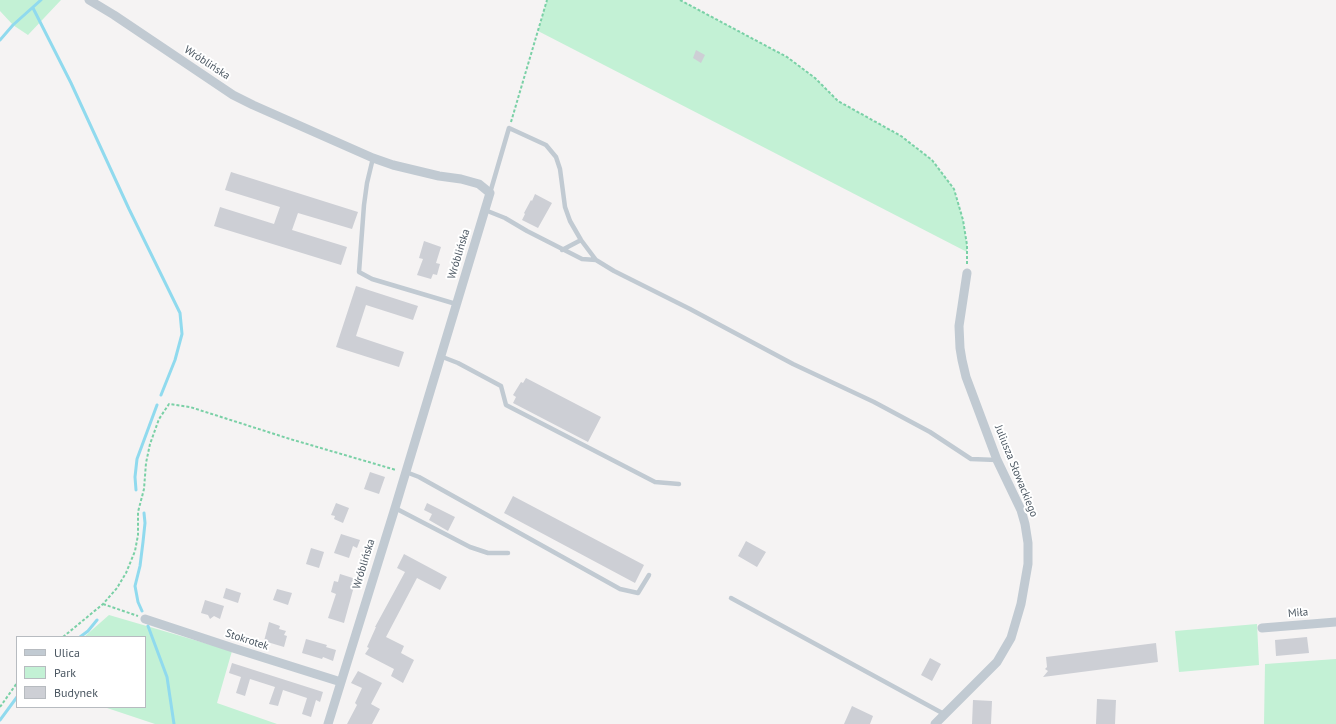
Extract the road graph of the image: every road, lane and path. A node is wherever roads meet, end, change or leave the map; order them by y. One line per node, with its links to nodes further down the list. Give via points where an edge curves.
1 (89, 0): 5 (street, Wróblińska, via 233,95)
2 (547, 0): 4 (path)
3 (680, 0): 11 (path, via 786,57 815,78 838,101 901,136 932,160 954,189 967,245)
4 (510, 128): 6 (lane); 8 (lane, via 546,145 556,157 565,207)
5 (373, 158): 6 (street, Wróblińska, via 393,165 479,184); 12 (lane, via 364,204 359,272 372,279)
6 (490, 193): 7 (street, Wróblińska)
7 (485, 210): 9 (lane, via 505,218); 12 (street, Wróblińska)
8 (581, 240): 9 (lane); 10 (lane)
9 (562, 250): 10 (lane, via 582,259)
10 (596, 260): 14 (lane, via 793,364 874,402 930,432 971,459)
11 (967, 272): 14 (street, Juliusza Słowackiego, via 959,326 960,348 966,376)
12 (456, 304): 13 (street, Wróblińska)
13 (440, 356): 15 (street, Wróblińska); 16 (lane, via 501,386 506,405 655,482)
14 (997, 460): 29 (street, Juliusza Słowackiego, via 1025,524 1028,564 1021,604 1011,638 997,662)
15 (406, 472): 17 (street, Wróblińska); 19 (lane, via 620,590 638,594); 21 (path, via 190,407 169,404 159,419 150,444 134,551 118,588)
16 (679, 484)
17 (395, 508): 18 (lane, via 470,547 488,553); 26 (street, Wróblińska)
18 (508, 553)
19 (649, 575)
20 (731, 598): 29 (lane)
21 (103, 604): 22 (path); 25 (path)
22 (145, 619): 26 (street, Stokrotek)
23 (1336, 622): 24 (street, Miła)
24 (1262, 628)
25 (64, 636)
26 (341, 682): 30 (street, Wróblińska)
27 (16, 685): 28 (path)
28 (0, 707)
29 (944, 714): 31 (street, Juliusza Słowackiego)
30 (328, 724)
31 (935, 724)

